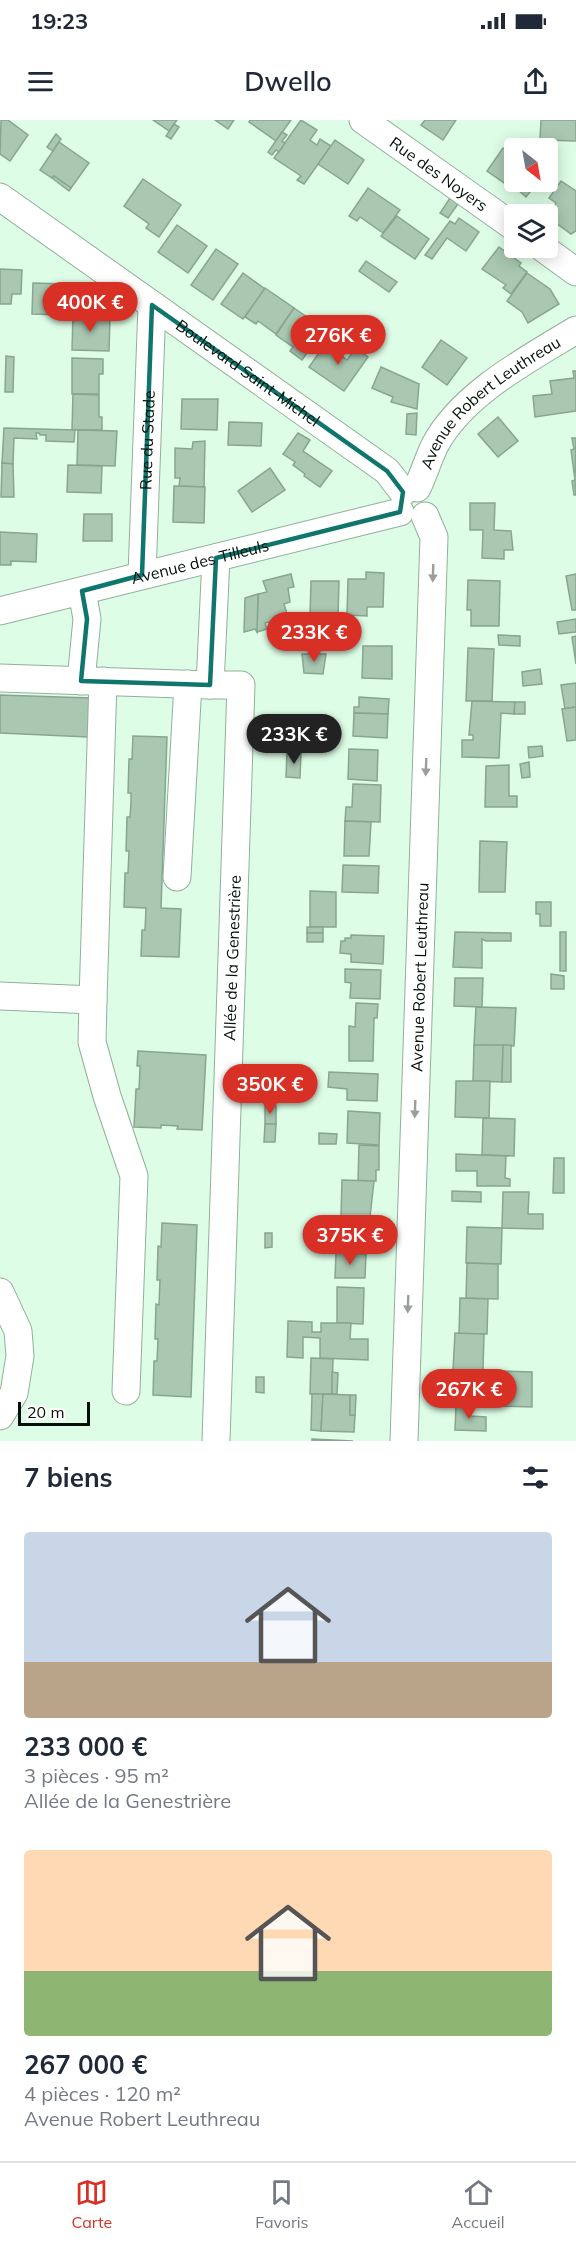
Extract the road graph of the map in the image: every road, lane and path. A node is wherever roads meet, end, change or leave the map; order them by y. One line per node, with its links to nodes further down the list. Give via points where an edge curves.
1 (363, 120): 3 (street, Rue des Noyers)
2 (0, 197): 6 (street, Boulevard Saint-Michel)
3 (504, 220)
4 (557, 258): 5 (street)
5 (576, 272)
6 (152, 305): 8 (street, Boulevard Saint-Michel, via 387,471); 10 (street, Rue du Stade)
7 (576, 330): 8 (street, Avenue Robert Leuthreau, via 503,375 454,418 435,446)
8 (412, 502): 9 (street, Avenue des Tilleuls); 24 (street, Avenue Robert Leuthreau, one-way to 24, via 434,537)
9 (216, 558): 10 (street, Avenue des Tilleuls); 15 (street)
10 (142, 575): 11 (street, Avenue des Tilleuls)
11 (82, 591): 12 (street, Avenue des Tilleuls); 14 (street)
12 (0, 611)
13 (0, 678): 14 (street, Allée de la Genestrière)
14 (92, 681): 15 (street, Allée de la Genestrière); 18 (street)
15 (199, 684): 16 (street); 23 (street, Allée de la Genestrière, via 241,685)
16 (177, 877)
17 (0, 996): 18 (street); 19 (street)
18 (93, 1000): 21 (street, via 92,1042 134,1176)
19 (0, 1002)
20 (0, 1292): 22 (street, via 18,1330 20,1356 14,1393)
21 (126, 1391)
22 (0, 1416)
23 (216, 1441)
24 (404, 1441)

